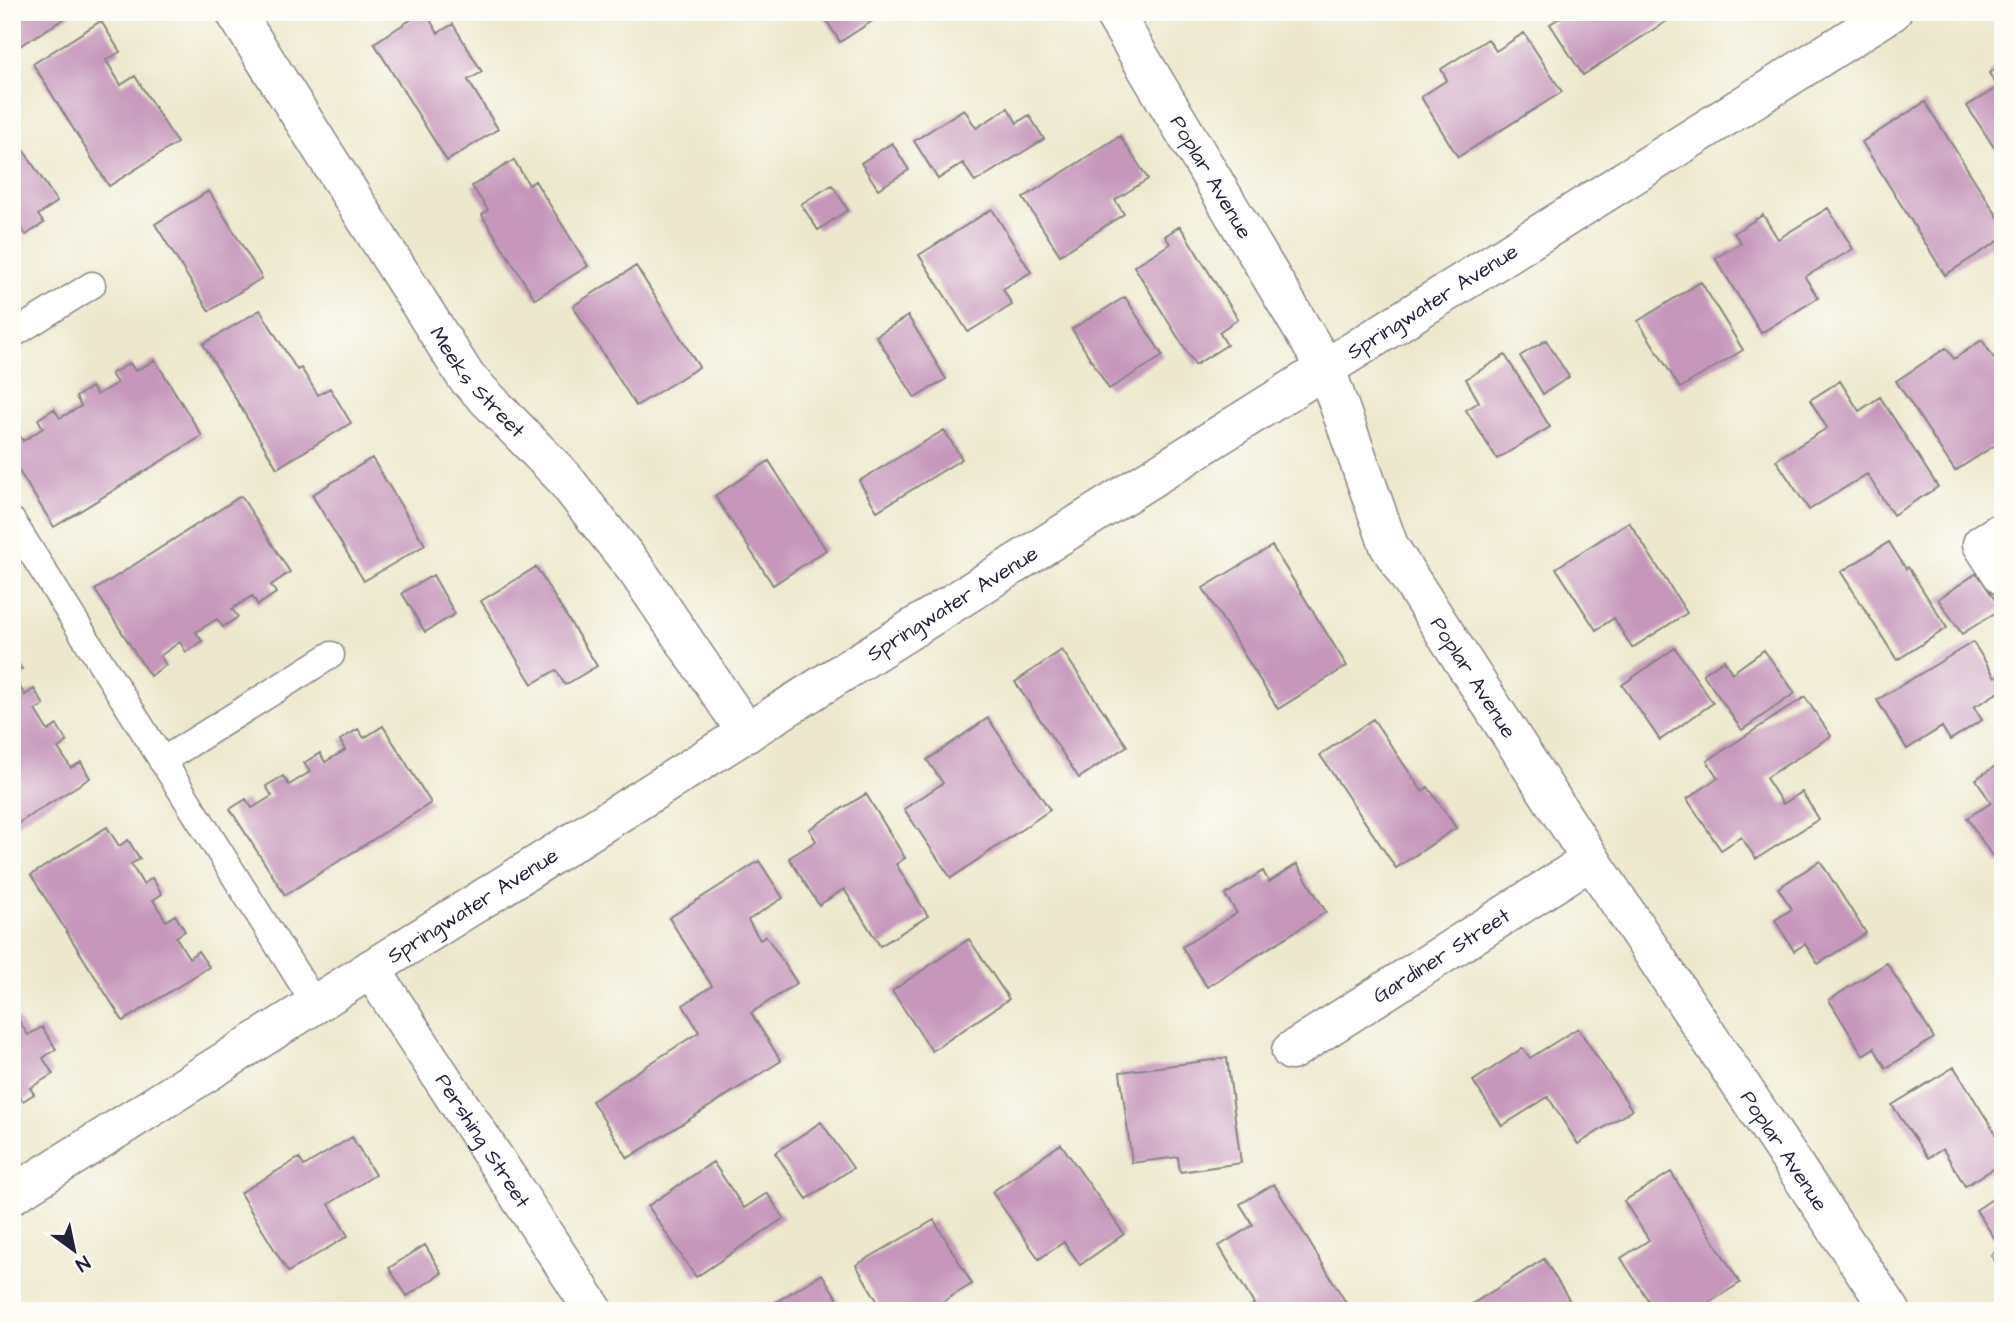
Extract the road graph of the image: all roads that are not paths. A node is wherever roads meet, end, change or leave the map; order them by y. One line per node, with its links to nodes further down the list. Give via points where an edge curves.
1 (235, 12): 11 (street, Meeks Street, via 466,377 563,477 629,561)
2 (1113, 12): 6 (street, Poplar Avenue)
3 (1892, 12): 6 (street, Springwater Avenue)
4 (92, 285): 5 (lane)
5 (12, 335)
6 (1326, 369): 11 (street, Springwater Avenue); 13 (street, Poplar Avenue, via 1389,545)
7 (12, 521): 12 (lane)
8 (2003, 531): 9 (street, via 1982,544)
9 (2003, 576)
10 (331, 655): 12 (lane)
11 (747, 733): 14 (street, Springwater Avenue)
12 (162, 761): 15 (lane)
13 (1591, 860): 16 (street, Gardiner Street); 19 (street, Poplar Avenue)
14 (371, 969): 15 (street, Springwater Avenue); 18 (street, Pershing Street)
15 (315, 1004): 17 (street, Springwater Avenue)
16 (1291, 1051)
17 (12, 1195)
18 (594, 1311)
19 (1891, 1311)

